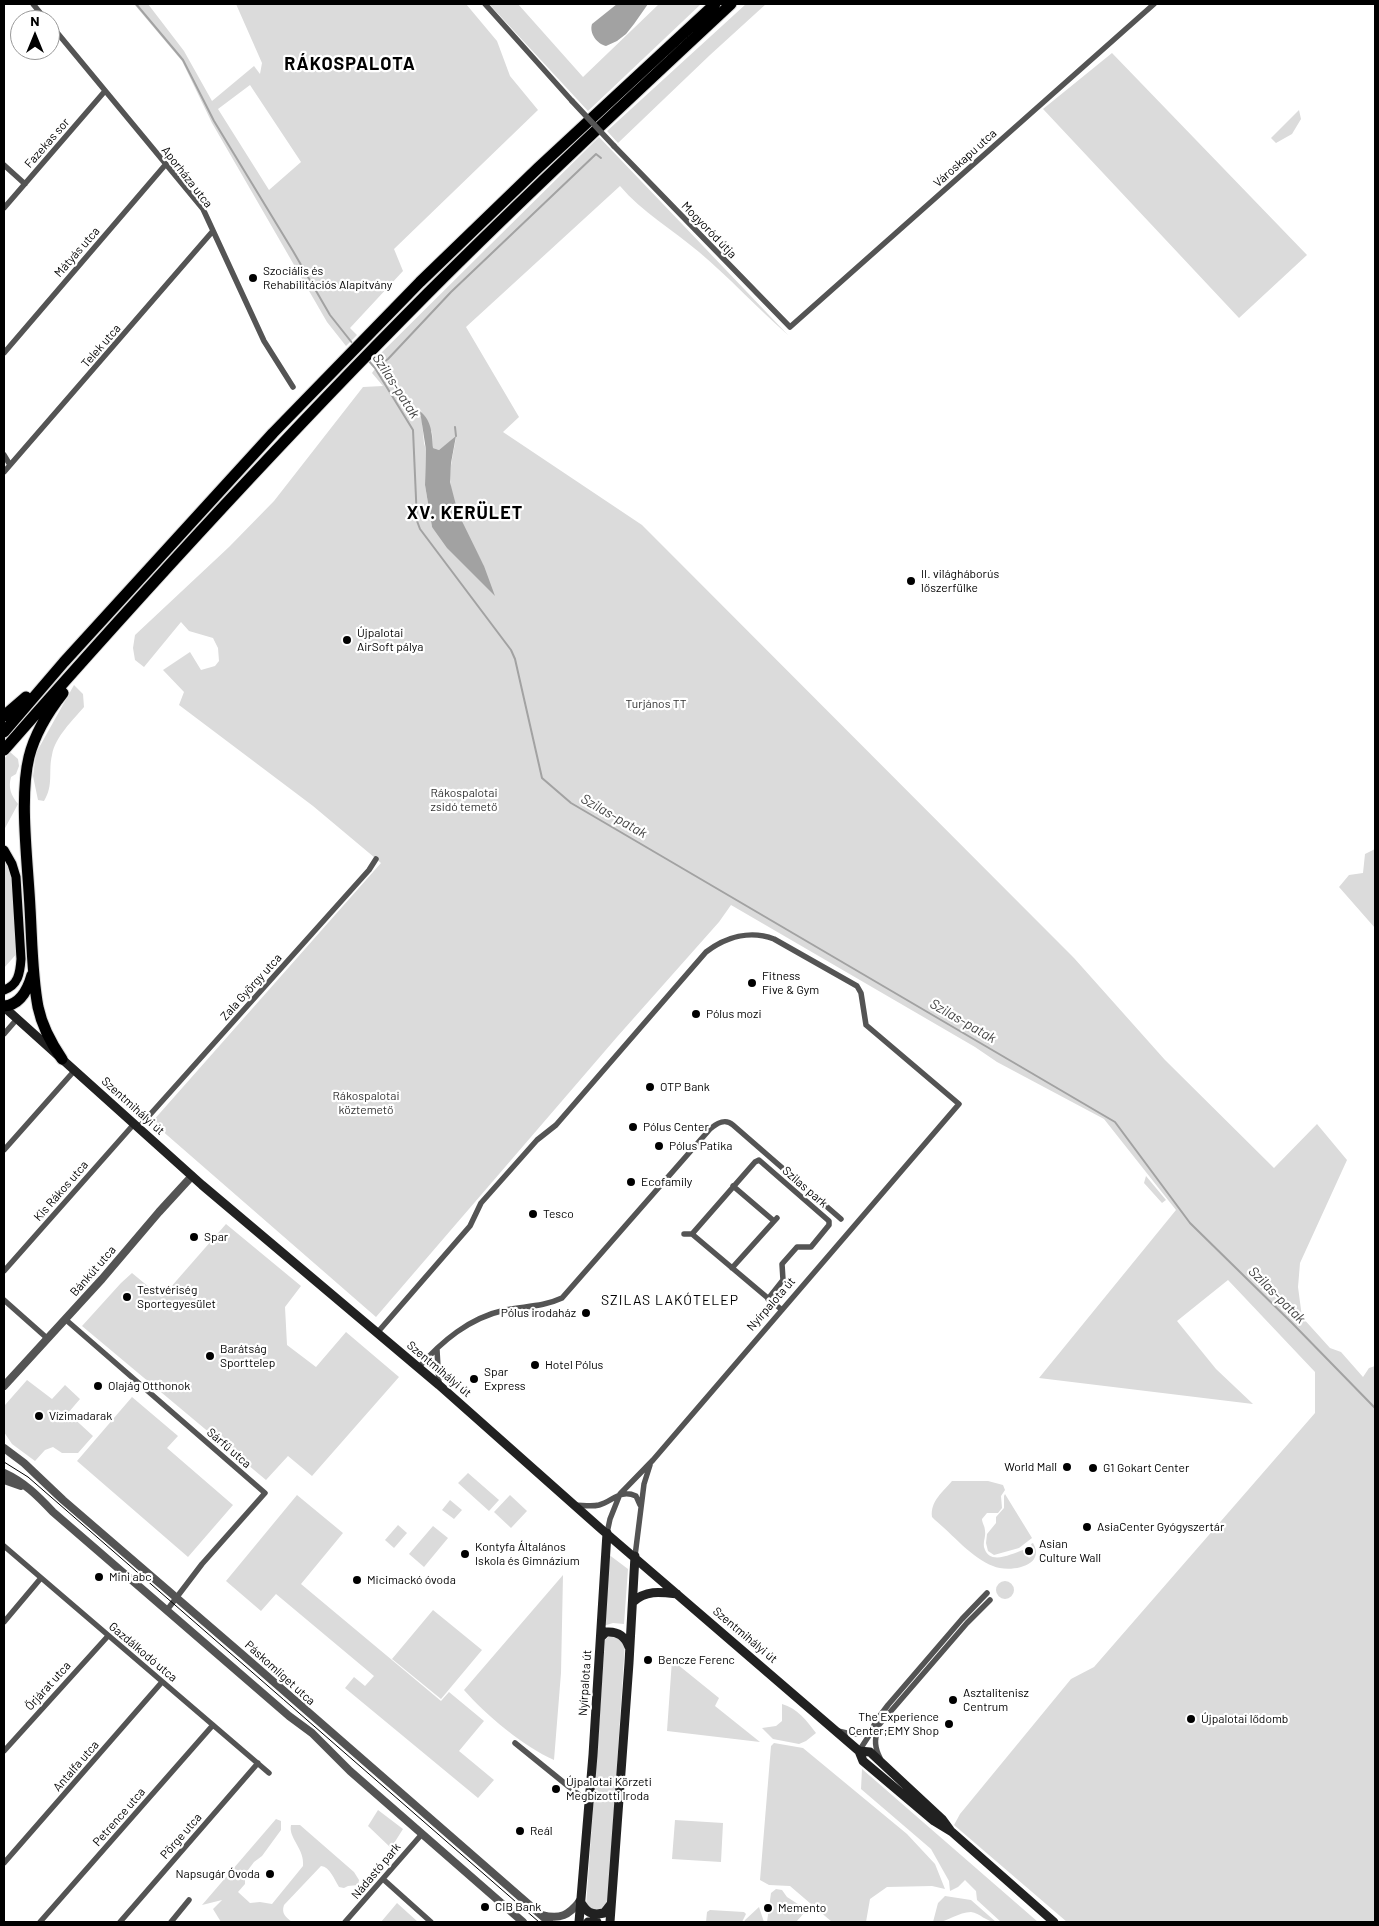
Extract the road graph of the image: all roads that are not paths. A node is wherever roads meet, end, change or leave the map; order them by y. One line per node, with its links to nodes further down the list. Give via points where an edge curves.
1 (485, 4): 12 (street, Mogyoród útja, bridge, via 614,146)
2 (715, 4): 19 (highway, via 420,282 273,433)
3 (731, 4): 18 (highway, via 547,176 360,364)
4 (1154, 4): 12 (street, Városkapu utca)
5 (60, 36): 6 (street, Aporháza utca)
6 (105, 91): 7 (street, Aporháza utca); 9 (street, Fazekas sor)
7 (166, 164): 11 (street, Aporháza utca, via 202,209); 13 (street, Mátyás utca)
8 (4, 165): 9 (street)
9 (25, 184): 10 (street, Fazekas sor)
10 (4, 208)
11 (212, 232): 14 (street, Aporháza utca, via 264,341); 16 (street, Telek utca)
12 (790, 327)
13 (4, 353)
14 (293, 387)
15 (4, 455): 16 (street)
16 (10, 465): 17 (street, Telek utca)
17 (4, 472)
18 (95, 646): 22 (highway); 25 (highway, via 92,657 43,721 26,773 25,812)
19 (64, 662): 20 (highway, via 55,666); 21 (highway)
20 (4, 716)
21 (4, 732)
22 (4, 750)
23 (4, 850): 26 (main road, via 16,877 21,960 16,982)
24 (376, 859): 32 (street, Zala György utca)
25 (34, 963): 27 (highway, via 30,983 23,994 12,1005); 30 (highway, via 39,1009 51,1042)
26 (4, 990)
27 (4, 1007): 28 (main road, Szentmihályi út)
28 (17, 1018): 29 (street); 30 (main road, Szentmihályi út)
29 (4, 1034)
30 (62, 1059): 31 (main road, Szentmihályi út)
31 (75, 1070): 32 (main road, Szentmihályi út); 33 (street)
32 (136, 1126): 34 (main road, Szentmihályi út); 40 (street, Kis Rákos utca)
33 (4, 1150)
34 (192, 1176): 44 (street, Bánkút utca); 45 (main road, Szentmihályi út)
35 (733, 1186): 38 (street, Szilas park); 39 (street, via 775,1219); 41 (street, Szilas park, via 759,1160 830,1224 811,1247 797,1247 782,1264 783,1280)
36 (841, 1219): 47 (street, via 733,1125 722,1122 710,1129 562,1298 482,1318 461,1328)
37 (684, 1234): 38 (street)
38 (692, 1234): 39 (street)
39 (732, 1268): 41 (street)
40 (4, 1271)
41 (768, 1298): 43 (street)
42 (4, 1300): 46 (street)
43 (782, 1310): 45 (street, Nyírpalota út, via 959,1104 866,1025 861,992 857,986 762,934 729,938 706,952 556,1125 536,1140 481,1203 470,1226); 53 (street, Nyírpalota út)
44 (65, 1319): 46 (street, Bánkút utca); 68 (street, Sárfű utca, via 265,1493 202,1564)
45 (377, 1333): 48 (main road, Szentmihályi út)
46 (48, 1338): 49 (street, Bánkút utca)
47 (436, 1350): 48 (street); 50 (street)
48 (418, 1368): 50 (main road, Szentmihályi út)
49 (7, 1384): 51 (street, Bánkút utca)
50 (439, 1385): 58 (main road, Szentmihályi út)
51 (4, 1392)
52 (5, 1448): 68 (street, Páskomliget utca)
53 (652, 1460): 57 (street, Nyírpalota út); 59 (street, Nyírpalota út)
54 (4, 1473): 56 (street, Páskomliget utca)
55 (4, 1480): 56 (street, Páskomliget utca)
56 (29, 1488): 71 (street, Páskomliget utca)
57 (620, 1494): 58 (street, via 595,1506); 59 (street, via 632,1495); 60 (street, Nyírpalota út)
58 (574, 1505): 60 (main road, Szentmihályi út)
59 (640, 1505): 61 (street, Nyírpalota út)
60 (607, 1533): 62 (main road, Szentmihályi út); 74 (main road, Nyírpalota út)
61 (636, 1540): 62 (street); 64 (street, Nyírpalota út)
62 (621, 1545): 64 (main road, Szentmihályi út)
63 (4, 1546): 65 (street, Gazdálkodó utca)
64 (635, 1556): 67 (main road, Szentmihályi út); 70 (main road, Nyírpalota út)
65 (42, 1578): 72 (street); 73 (street, Gazdálkodó utca)
66 (987, 1593): 80 (street, via 888,1705)
67 (677, 1594): 70 (main road, via 649,1592); 79 (main road, Szentmihályi út)
68 (176, 1599): 71 (street, Sárfű utca); 88 (street, Páskomliget utca)
69 (990, 1600): 78 (street)
70 (633, 1602): 75 (main road, Nyírpalota út)
71 (167, 1610): 90 (street, Páskomliget utca, via 312,1733)
72 (4, 1622)
73 (108, 1636): 76 (street, Gazdálkodó utca); 82 (street, Őrjárat utca)
74 (601, 1637): 75 (main road, via 610,1631 622,1636); 87 (main road, Nyírpalota út)
75 (630, 1650): 95 (main road, Nyírpalota út)
76 (162, 1682): 77 (street, Gazdálkodó utca); 91 (street, Antalfa utca)
77 (212, 1725): 84 (street, Gazdálkodó utca); 97 (street, Petrence utca)
78 (878, 1727): 80 (street); 85 (street, via 875,1745)
79 (835, 1730): 80 (street); 83 (main road, Szentmihályi út)
80 (870, 1734): 83 (street)
81 (515, 1743): 87 (street)
82 (4, 1751)
83 (858, 1751): 85 (main road, Szentmihályi út, via 870,1752); 89 (main road, Szentmihályi út, via 863,1761 934,1821)
84 (258, 1763): 86 (street, Gazdálkodó utca); 98 (street, Pörge utca)
85 (884, 1765): 89 (main road, Szentmihályi út, via 942,1818)
86 (269, 1773)
87 (589, 1803): 94 (main road, Nyírpalota út)
88 (432, 1821): 90 (street); 96 (street, Páskomliget utca)
89 (952, 1832): 108 (main road, Szentmihályi út)
90 (422, 1834): 92 (street, Nádastó park); 102 (street, Páskomliget utca)
91 (4, 1863)
92 (383, 1879): 100 (street, Nádastó park); 101 (street)
93 (190, 1900): 99 (street)
94 (580, 1901): 95 (main road, via 588,1913 594,1915 604,1913); 96 (street, via 563,1916); 104 (main road, Nyírpalota út)
95 (611, 1903): 107 (main road, Nyírpalota út)
96 (542, 1915): 103 (street, Páskomliget utca)
97 (40, 1922)
98 (120, 1922)
99 (171, 1922)
100 (345, 1922)
101 (431, 1922)
102 (523, 1922)
103 (549, 1922)
104 (579, 1922)
105 (588, 1922): 106 (main road)
106 (597, 1922)
107 (610, 1922)
108 (1054, 1922)

